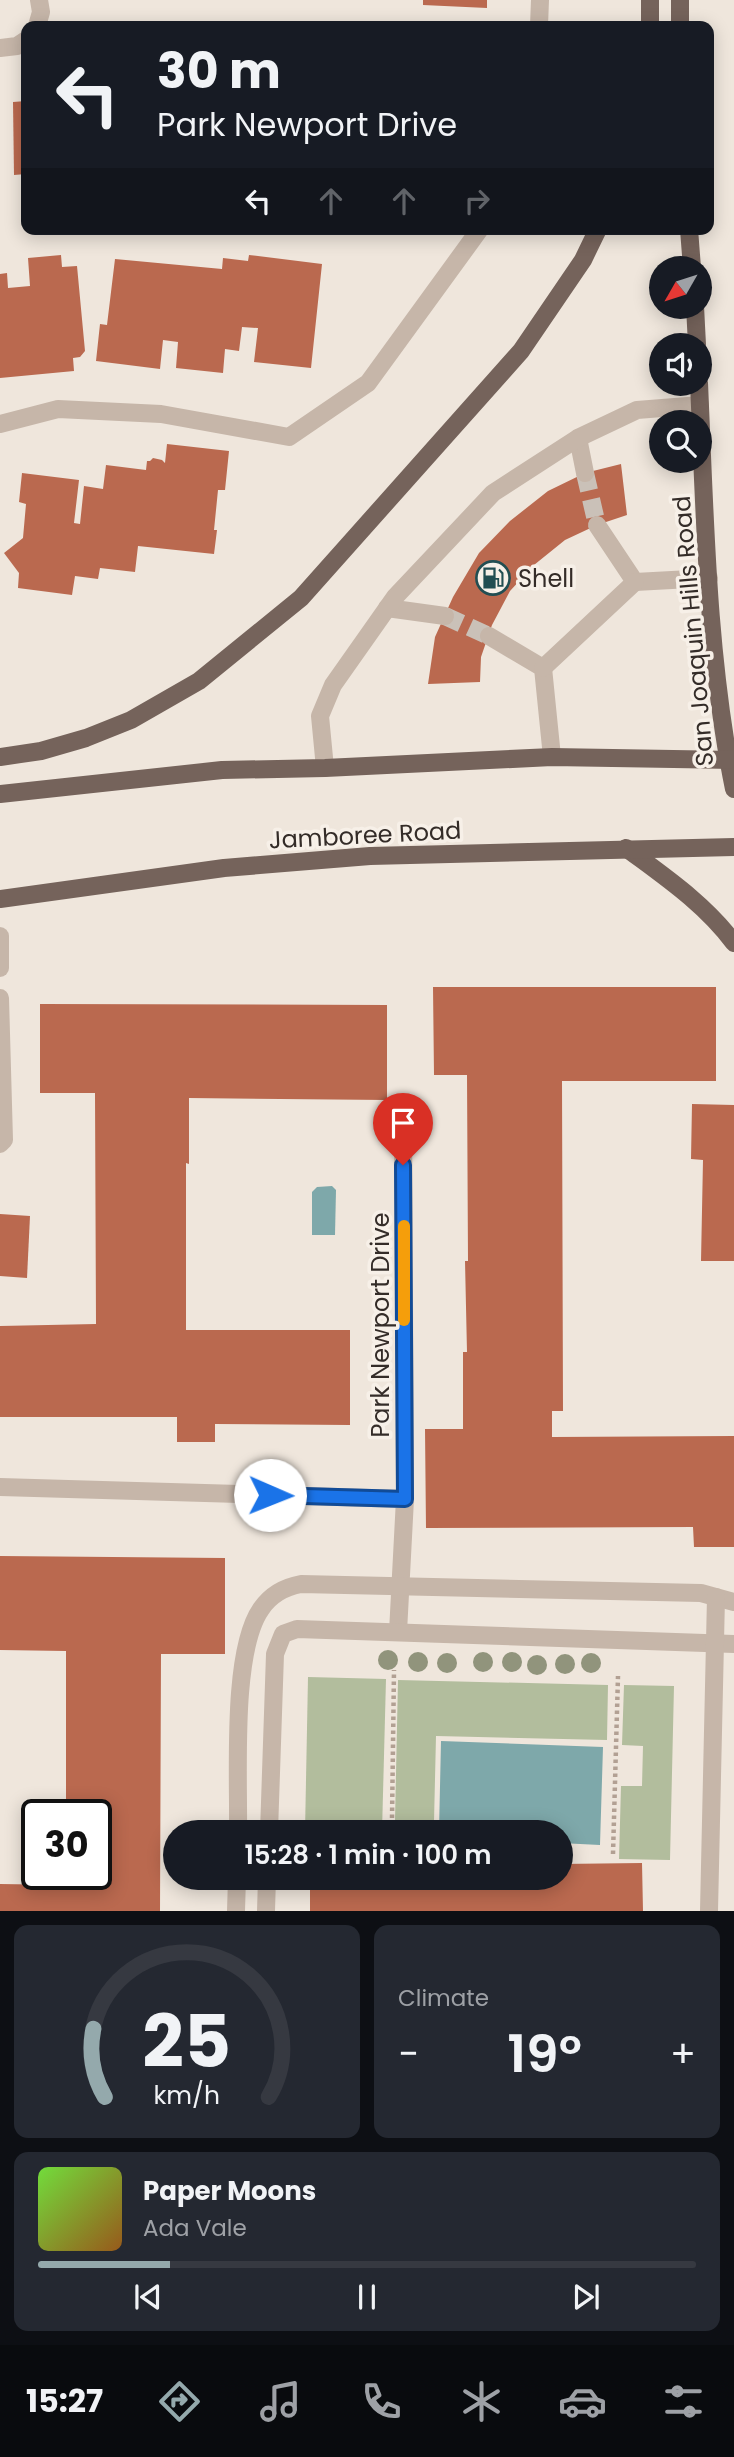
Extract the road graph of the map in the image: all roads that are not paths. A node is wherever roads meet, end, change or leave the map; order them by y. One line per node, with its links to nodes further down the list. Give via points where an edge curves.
1 (39, 0): 5 (street)
2 (540, 0): 6 (street)
3 (650, 0): 7 (main road)
4 (680, 0): 8 (main road)
5 (39, 21)
6 (539, 21)
7 (650, 21)
8 (680, 21)
9 (21, 43): 10 (street)
10 (0, 48)
11 (476, 235): 17 (street, via 368,383 289,437 161,414 58,409)
12 (595, 235): 27 (main road, via 522,351 301,598 199,681 131,720 52,748)
13 (689, 235): 14 (main road)
14 (691, 256)
15 (700, 396): 16 (main road, San Joaquin Hills Road)
16 (700, 405): 18 (street, via 637,410); 21 (main road, San Joaquin Hills Road)
17 (0, 424)
18 (578, 438): 19 (street); 23 (street, via 493,493)
19 (585, 473)
20 (597, 525): 22 (street)
21 (709, 578): 22 (street); 29 (main road, San Joaquin Hills Road, via 719,704)
22 (635, 582): 26 (street)
23 (387, 608): 24 (street); 30 (street, via 333,685 320,716)
24 (445, 616)
25 (489, 636): 26 (street)
26 (543, 667): 28 (street)
27 (0, 757)
28 (552, 757): 29 (main road); 30 (main road)
29 (731, 760): 31 (main road, San Joaquin Hills Road)
30 (324, 768): 32 (main road, via 222,770)
31 (734, 789)
32 (0, 794)
33 (734, 847): 34 (main road, Jamboree Road)
34 (626, 848): 35 (main road, Jamboree Road, via 370,856 224,867); 37 (main road, via 675,883 717,920)
35 (0, 899)
36 (0, 936): 38 (street)
37 (734, 943)
38 (0, 968)
39 (0, 998): 41 (street, via 4,1140)
40 (403, 1109): 43 (street, Park Newport Drive)
41 (0, 1144)
42 (0, 1488): 43 (street)
43 (405, 1499): 44 (street, Park Newport Drive)
44 (400, 1586): 45 (street); 47 (street, via 301,1584 283,1588); 48 (street, Park Newport Drive)
45 (716, 1597): 46 (street); 50 (street)
46 (734, 1602)
47 (261, 1608): 49 (street); 52 (street, via 243,1656)
48 (398, 1632): 49 (street, via 297,1629); 50 (street)
49 (283, 1634): 53 (street, via 275,1654)
50 (713, 1643): 51 (street); 58 (street)
51 (734, 1644)
52 (238, 1820)
53 (269, 1820)
54 (237, 1890): 56 (street)
55 (267, 1890): 57 (street)
56 (236, 1911)
57 (266, 1911)
58 (709, 1911)

